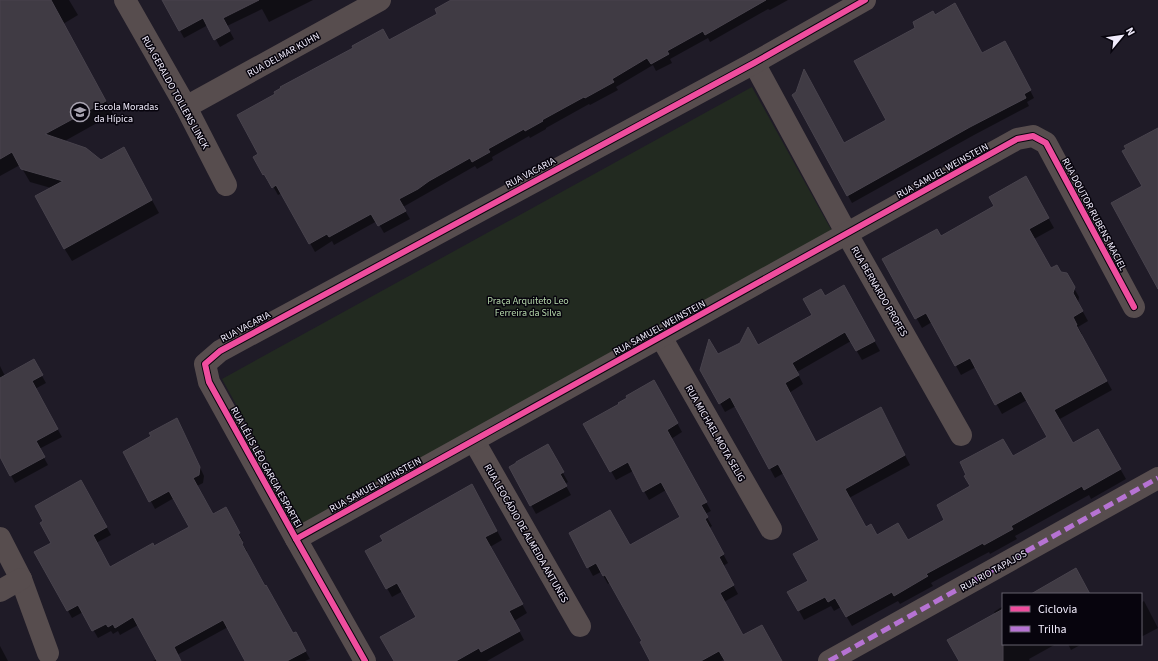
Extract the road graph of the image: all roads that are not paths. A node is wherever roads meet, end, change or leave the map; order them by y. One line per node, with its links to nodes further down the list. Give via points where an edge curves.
1 (125, 0): 5 (street, RUA GERALDO TOLLENS LINCK)
2 (380, 0): 5 (street, RUA DELMAR KUHN)
3 (865, 0): 4 (street, RUA VACARIA)
4 (754, 63): 8 (street, RUA BERNARDO PROFES); 11 (street, RUA VACARIA, via 220,351)
5 (186, 107): 7 (street, RUA GERALDO TOLLENS LINCK)
6 (1032, 136): 8 (street, RUA SAMUEL WEINSTEIN, via 1017,139); 9 (street, RUA DOUTOR RUBENS MACIEL, via 1046,143)
7 (226, 185)
8 (847, 234): 10 (street, RUA SAMUEL WEINSTEIN); 12 (street, RUA BERNARDO PROFES)
9 (1134, 307)
10 (662, 337): 13 (street, RUA SAMUEL WEINSTEIN); 15 (street, RUA MICHAEL MOTA SELIG)
11 (206, 364): 17 (street, RUA LÉLIS LÉO GARCIA ESPARTEI, via 209,382)
12 (962, 435)
13 (474, 441): 17 (street, RUA SAMUEL WEINSTEIN); 20 (street, RUA LEOCÁDIO DE ALMEIDA ANTUNES)
14 (1158, 478): 23 (street, RUA RIO TAPAJOS)
15 (771, 529)
16 (0, 538): 18 (street)
17 (296, 539): 22 (street, RUA LÉLIS LÉO GARCIA ESPARTEI)
18 (21, 579): 19 (street); 21 (street)
19 (0, 591)
20 (580, 626)
21 (48, 653)
22 (365, 661)
23 (828, 661)

